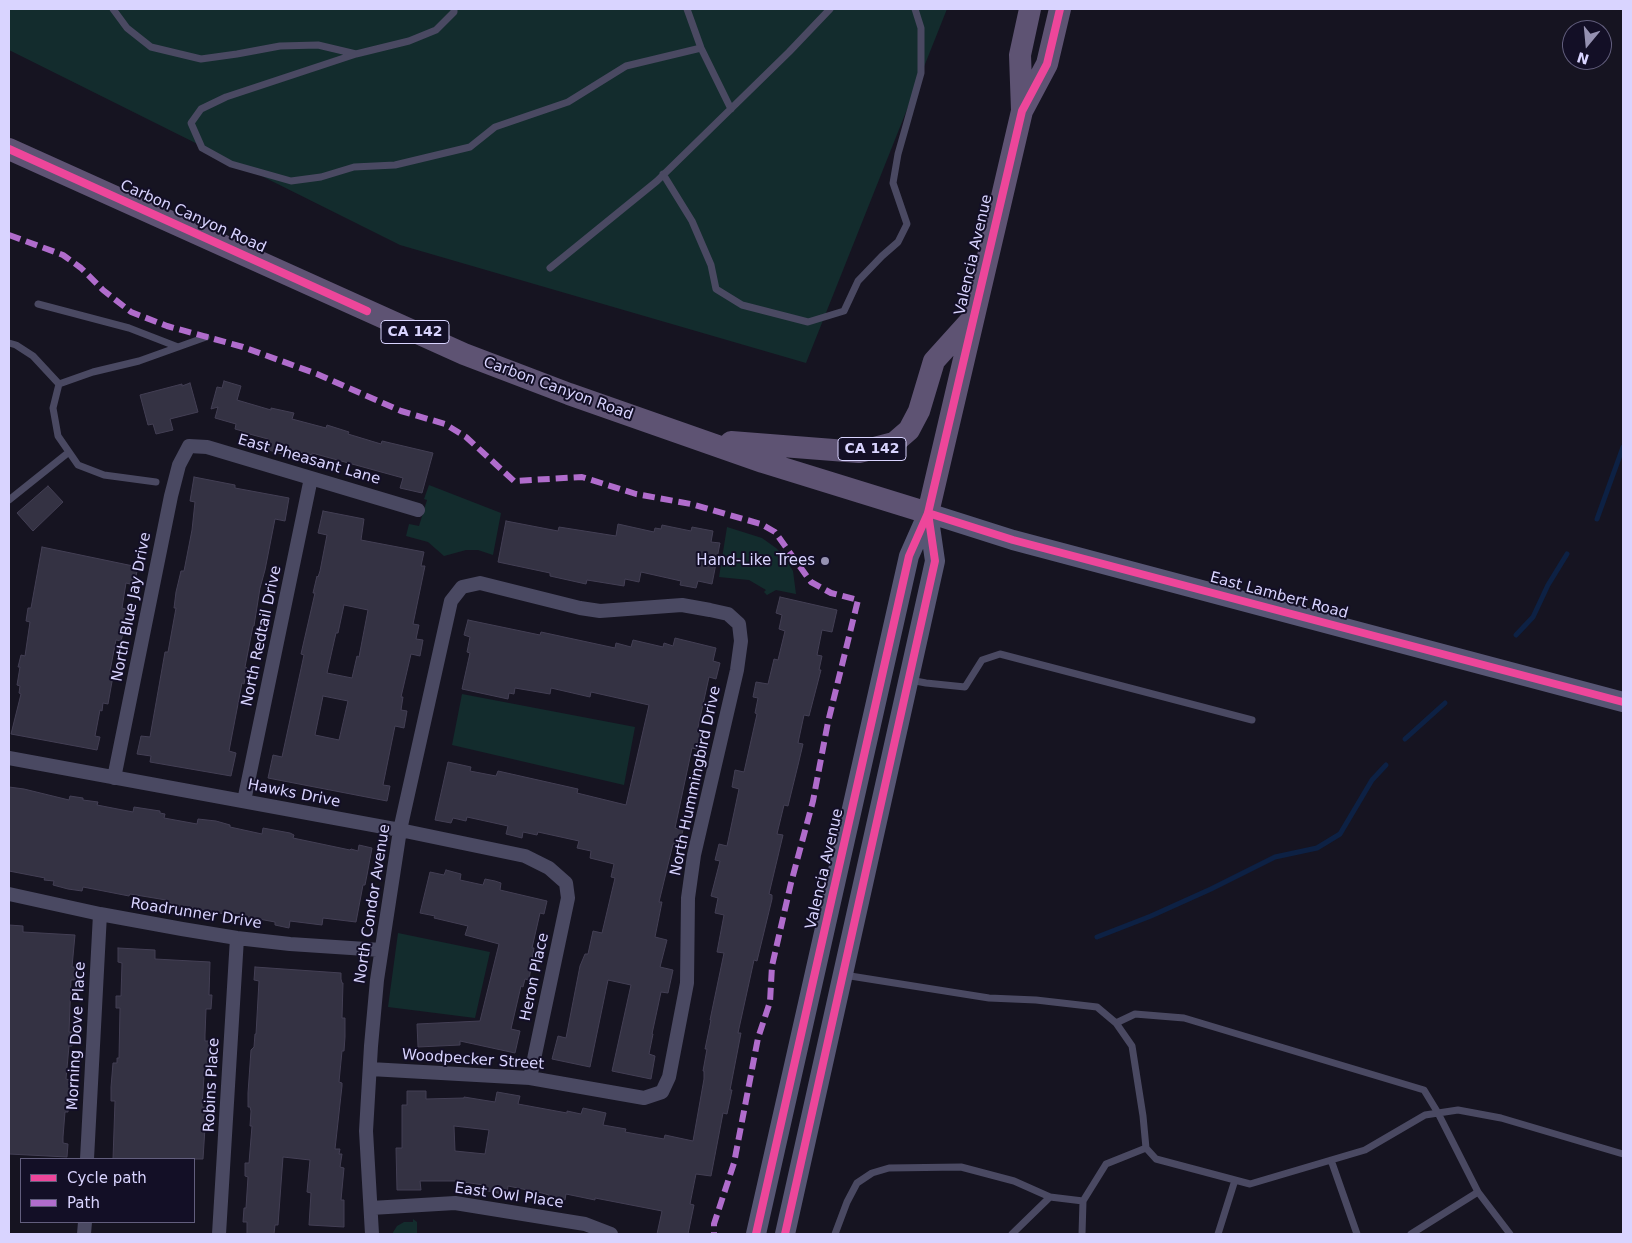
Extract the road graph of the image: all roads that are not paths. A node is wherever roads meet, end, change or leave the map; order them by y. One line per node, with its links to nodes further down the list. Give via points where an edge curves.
1 (113, 9): 9 (lane, via 127,28 151,47 201,59 280,46 318,45)
2 (454, 9): 9 (lane, via 436,30 409,41)
3 (687, 9): 8 (lane)
4 (830, 9): 10 (lane)
5 (916, 9): 13 (lane, via 922,72 893,183 907,224 898,242 858,281 844,310 808,322 742,305 716,289 692,221)
6 (1030, 9): 11 (main road, Valencia Avenue / CA 142, via 1020,55)
7 (1060, 9): 11 (main road, Valencia Avenue / CA 142, via 1047,64)
8 (701, 48): 9 (lane, via 626,66 568,102 495,127 470,146 395,165 354,167 321,178 291,182 231,164 202,148 191,123 201,109 226,97); 10 (lane)
9 (356, 54)
10 (731, 108): 13 (lane)
11 (1022, 110): 16 (main road, Valencia Avenue / CA 142)
12 (9, 149): 21 (main road, Carbon Canyon Road / CA 142, via 464,354)
13 (663, 174): 14 (lane)
14 (550, 268)
15 (38, 304): 19 (lane, via 129,328)
16 (973, 318): 21 (main road, CA 142, via 934,361 919,412 909,430 894,443 859,452); 28 (main road, Valencia Avenue / CA 142)
17 (206, 337): 19 (lane)
18 (9, 343): 20 (lane, via 33,356)
19 (178, 347): 20 (lane)
20 (59, 384): 23 (lane, via 53,408 58,436)
21 (700, 440): 28 (main road, Carbon Canyon Road / CA 142)
22 (189, 446): 24 (street, East Pheasant Lane, via 207,448); 34 (street, North Blue Jay Drive, via 179,465 171,496)
23 (69, 452): 25 (lane, via 78,465 104,475); 26 (lane)
24 (311, 478): 27 (street, East Pheasant Lane); 35 (street, North Redtail Drive)
25 (156, 482)
26 (9, 500)
27 (418, 510)
28 (928, 513): 30 (street, Valencia Avenue, via 936,562); 31 (street, East Lambert Road, via 1013,540); 60 (street, Valencia Avenue, via 909,556)
29 (462, 587): 36 (street, North Condor Avenue, via 451,601); 46 (street, North Hummingbird Drive, via 480,583 600,611 682,605 728,614 739,624 741,641 737,670 690,879 685,999 669,1076)
30 (910, 680): 32 (lane, via 965,687 982,660 1000,654); 42 (street, Valencia Avenue)
31 (1623, 702)
32 (1252, 720)
33 (9, 758): 34 (street, Hawks Drive)
34 (114, 778): 35 (street, Hawks Drive)
35 (244, 802): 36 (street, Hawks Drive)
36 (400, 830): 37 (street, Hawks Drive, via 525,856 549,868); 41 (street, North Condor Avenue)
37 (566, 882): 45 (street, Heron Place, via 568,898)
38 (9, 894): 39 (street, Roadrunner Drive)
39 (100, 914): 40 (street, Roadrunner Drive); 50 (street, Morning Dove Place)
40 (237, 938): 41 (street, Roadrunner Drive); 57 (street, Robins Place)
41 (381, 950): 44 (street, North Condor Avenue)
42 (842, 975): 43 (lane, via 989,998 1098,1007); 61 (street, Valencia Avenue)
43 (1116, 1023): 47 (lane, via 1135,1014 1184,1018 1424,1090); 48 (lane, via 1132,1046)
44 (370, 1070): 45 (street, Woodpecker Street); 56 (street, North Condor Avenue, via 366,1131)
45 (530, 1078): 46 (street, Woodpecker Street, via 644,1098)
46 (662, 1092)
47 (1438, 1113): 49 (lane, via 1458,1110 1501,1118); 51 (lane, via 1425,1115 1365,1150); 53 (lane)
48 (1146, 1148): 52 (lane, via 1156,1159); 55 (lane, via 1106,1164)
49 (1623, 1154)
50 (87, 1158)
51 (1331, 1160): 52 (lane, via 1250,1184); 66 (lane)
52 (1235, 1180): 65 (lane)
53 (1478, 1192): 67 (lane); 68 (lane)
54 (1050, 1198): 55 (lane); 62 (lane, via 1014,1181 960,1167 889,1168 872,1173 858,1184); 63 (lane)
55 (1083, 1201): 64 (lane)
56 (370, 1208): 58 (street, North Condor Avenue); 59 (street, East Owl Place, via 455,1203 585,1224)
57 (219, 1234)
58 (372, 1234)
59 (612, 1234)
60 (756, 1234)
61 (785, 1234)
62 (835, 1234)
63 (1012, 1234)
64 (1082, 1234)
65 (1218, 1234)
66 (1357, 1234)
67 (1410, 1234)
68 (1510, 1234)

